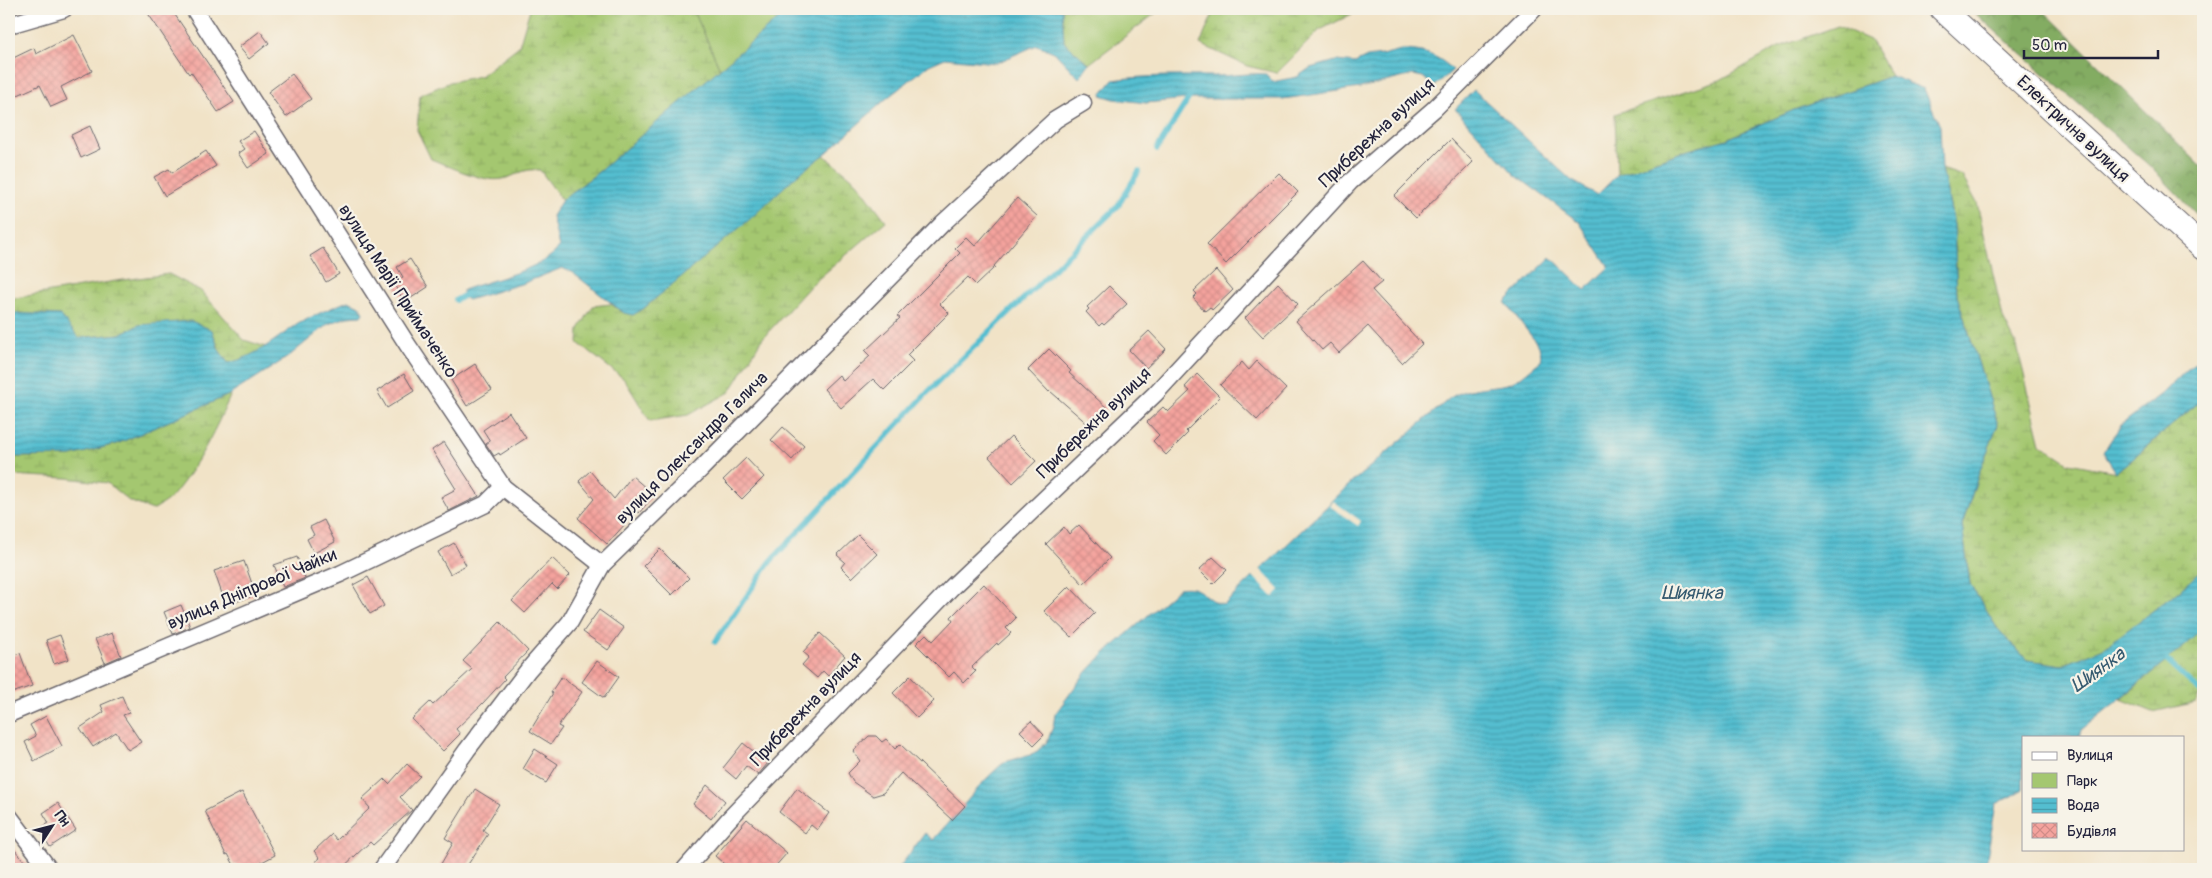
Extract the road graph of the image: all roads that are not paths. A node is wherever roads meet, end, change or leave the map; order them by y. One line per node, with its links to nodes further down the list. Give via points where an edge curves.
1 (64, 9): 5 (street)
2 (194, 9): 8 (street, вулиця Марії Приймаченко, via 406,344)
3 (1534, 9): 14 (street, Прибережна вулиця, via 1434,110 1350,182 1155,394 952,587)
4 (1942, 9): 7 (street, Електрична вулиця)
5 (9, 25)
6 (1083, 103): 9 (street, вулиця Олександра Галича, via 1055,120 943,223)
7 (2203, 248)
8 (503, 487): 9 (street, вулиця Марії Приймаченко); 10 (street, вулиця Дніпрової Чайки, via 486,504 349,570)
9 (602, 565): 13 (street, вулиця Олександра Галича, via 570,622 478,735)
10 (9, 714)
11 (9, 816): 12 (street)
12 (49, 869)
13 (382, 869)
14 (684, 869)

